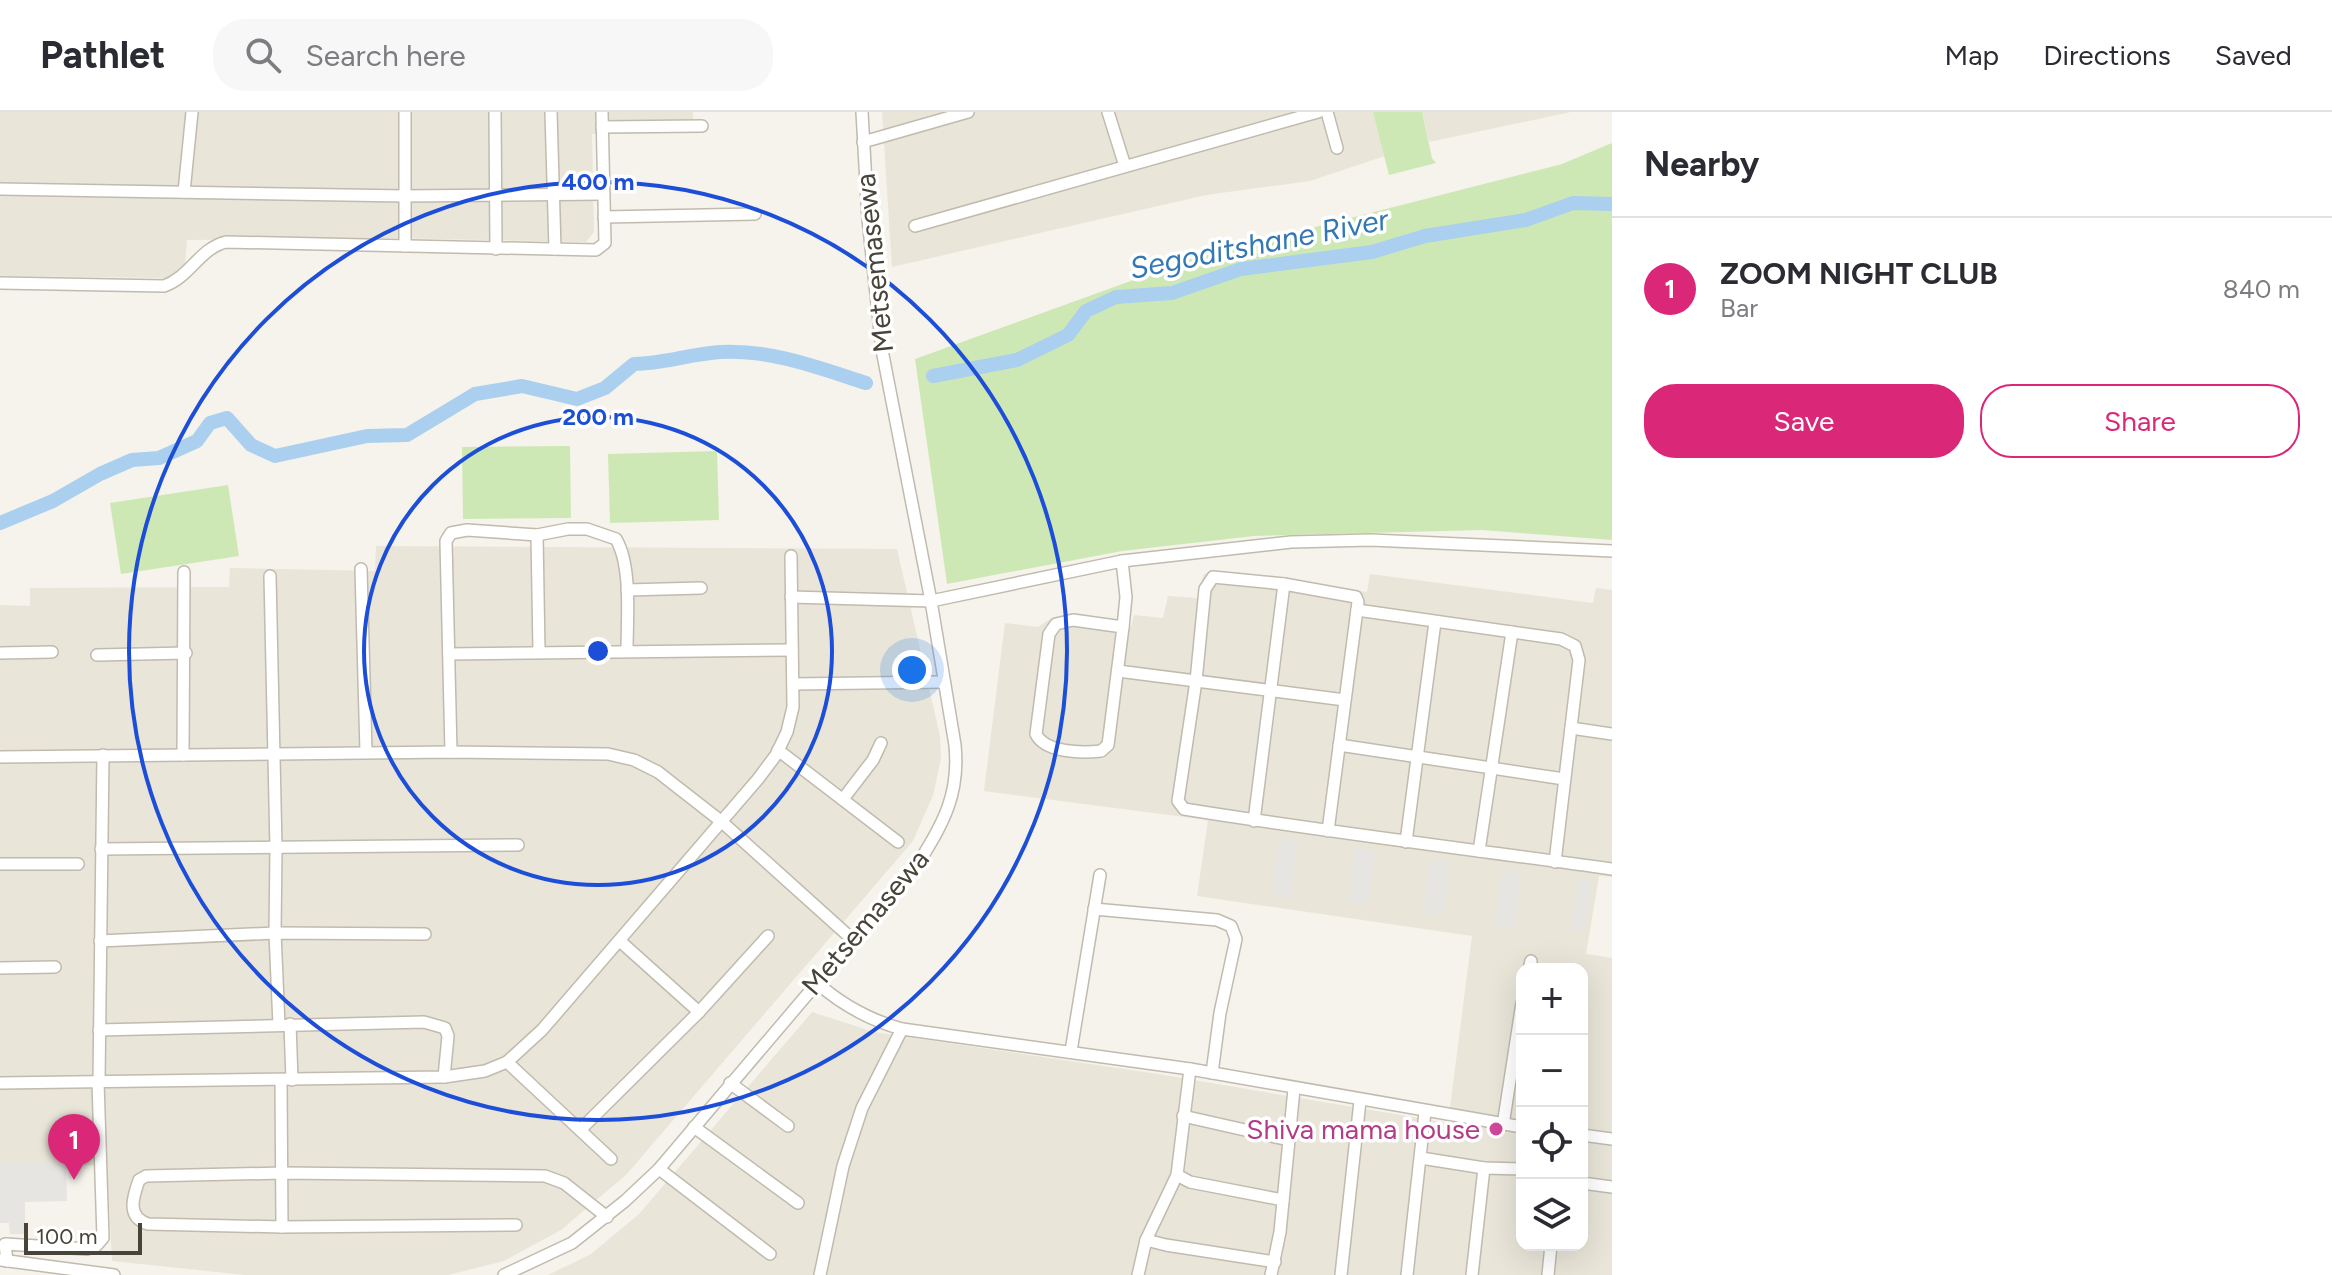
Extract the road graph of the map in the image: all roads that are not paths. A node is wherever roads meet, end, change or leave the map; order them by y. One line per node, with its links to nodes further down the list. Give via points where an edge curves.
1 (192, 112): 17 (street)
2 (405, 112): 20 (street)
3 (495, 112): 21 (street)
4 (551, 112): 18 (street)
5 (602, 112): 12 (street)
6 (862, 112): 13 (street, Metsemasewa)
7 (968, 112): 13 (street)
8 (1108, 112): 15 (street)
9 (1318, 112): 15 (street)
10 (1327, 112): 14 (street)
11 (702, 126): 12 (street)
12 (602, 127): 19 (street)
13 (863, 142): 40 (street, Metsemasewa, via 882,350)
14 (1337, 148)
15 (1125, 166): 24 (street)
16 (0, 189): 17 (street)
17 (184, 192): 20 (street)
18 (551, 194): 19 (street); 21 (street); 27 (street)
19 (603, 194): 23 (street)
20 (405, 196): 21 (street); 25 (street)
21 (496, 196): 26 (street)
22 (755, 214): 23 (street)
23 (604, 217): 27 (street, via 602,248)
24 (915, 226)
25 (405, 246): 26 (street); 28 (street, via 226,242 164,286)
26 (496, 249): 27 (street)
27 (555, 249)
28 (0, 283)
29 (537, 535): 38 (street, via 587,529 616,539); 46 (street); 51 (street, via 457,530 448,536)
30 (1612, 551): 32 (street, via 1371,540 1291,542)
31 (791, 556): 39 (street)
32 (1122, 561): 40 (street); 43 (street)
33 (361, 569): 64 (street)
34 (184, 572): 50 (street)
35 (270, 576): 66 (street)
36 (1284, 584): 41 (street, via 1352,595); 54 (street, via 1220,576 1208,581); 57 (street)
37 (701, 588): 38 (street)
38 (627, 590): 47 (street)
39 (791, 597): 40 (street); 45 (street)
40 (931, 601): 55 (street, Metsemasewa)
41 (1357, 610): 42 (street); 58 (street)
42 (1435, 622): 44 (street); 70 (street)
43 (1123, 627): 53 (street); 53 (street, via 1073,620 1052,627 1036,734 1041,743 1092,752 1105,749)
44 (1512, 632): 59 (street, via 1575,646 1579,660); 71 (street)
45 (792, 650): 47 (street); 56 (street)
46 (539, 651): 47 (street); 51 (street)
47 (627, 651)
48 (52, 652): 49 (street)
49 (0, 653)
50 (186, 653): 52 (street); 68 (street)
51 (449, 654): 65 (street)
52 (97, 655)
53 (1118, 671): 54 (street)
54 (1196, 681): 57 (street); 74 (street, via 1180,807)
55 (944, 682): 56 (street); 92 (street, Metsemasewa, via 957,767 950,807 918,864)
56 (793, 684): 63 (street, via 793,707)
57 (1271, 691): 58 (street); 74 (street)
58 (1345, 700): 62 (street)
59 (1571, 728): 60 (street); 72 (street)
60 (1612, 734)
61 (881, 743): 73 (street)
62 (1339, 745): 70 (street); 76 (street)
63 (778, 750): 73 (street); 75 (street)
64 (366, 752): 65 (street); 66 (street)
65 (451, 752): 75 (street, via 608,754 634,760 658,772)
66 (274, 754): 68 (street); 80 (street)
67 (103, 755): 68 (street); 69 (street); 81 (street)
68 (183, 755)
69 (0, 757)
70 (1418, 757): 71 (street); 78 (street)
71 (1492, 768): 72 (street); 82 (street)
72 (1564, 779): 83 (street)
73 (843, 799): 77 (street)
74 (1254, 821): 76 (street)
75 (722, 822): 92 (street); 94 (street)
76 (1328, 831): 78 (street)
77 (898, 842)
78 (1406, 842): 82 (street)
79 (518, 845): 80 (street)
80 (276, 848): 81 (street); 89 (street)
81 (101, 849): 93 (street)
82 (1479, 851): 83 (street)
83 (1555, 862): 86 (street)
84 (0, 864): 85 (street)
85 (78, 864)
86 (1612, 869)
87 (1100, 875): 88 (street)
88 (1094, 909): 103 (street); 106 (street, via 1217,920 1231,926 1236,939)
89 (275, 933): 90 (street); 93 (street); 99 (street)
90 (425, 934)
91 (768, 936): 98 (street)
92 (852, 939): 97 (street, Metsemasewa)
93 (100, 941): 101 (street)
94 (621, 942): 98 (street); 104 (street)
95 (55, 967): 96 (street)
96 (0, 968)
97 (816, 982): 100 (street, via 869,1018); 111 (street, Metsemasewa)
98 (699, 1012): 120 (street)
99 (285, 1024): 101 (street); 107 (street, via 438,1025 448,1036); 108 (street)
100 (902, 1029): 103 (street); 145 (street, via 862,1108 843,1166)
101 (99, 1030): 109 (street)
102 (1517, 1035): 116 (street)
103 (1071, 1051): 105 (street)
104 (507, 1062): 107 (street); 120 (street)
105 (1190, 1069): 106 (street); 115 (street)
106 (1212, 1073): 112 (street)
107 (444, 1077): 108 (street)
108 (286, 1080): 109 (street); 129 (street)
109 (99, 1082): 110 (street); 141 (street, via 103,1238 87,1249 5,1244)
110 (0, 1083)
111 (730, 1083): 117 (street); 119 (street, Metsemasewa)
112 (1294, 1089): 113 (street); 123 (street)
113 (1360, 1101): 114 (street); 148 (street)
114 (1425, 1112): 116 (street); 124 (street)
115 (1183, 1116): 123 (street); 130 (street)
116 (1503, 1125): 118 (street)
117 (788, 1126)
118 (1516, 1126)
119 (694, 1127): 127 (street, Metsemasewa); 134 (street)
120 (580, 1130): 125 (street)
121 (1588, 1136): 122 (street)
122 (1612, 1139)
123 (1289, 1140): 133 (street)
124 (1421, 1158): 126 (street); 149 (street)
125 (611, 1159)
126 (1484, 1168): 128 (street); 150 (street)
127 (659, 1169): 135 (street, Metsemasewa); 140 (street)
128 (1516, 1169)
129 (283, 1173): 135 (street, via 545,1176 564,1183); 137 (street); 137 (street, via 146,1176 139,1180 132,1204 134,1215 148,1224)
130 (1177, 1175): 133 (street); 138 (street)
131 (1588, 1184): 132 (street)
132 (1612, 1187)
133 (1283, 1200): 142 (street)
134 (798, 1203)
135 (607, 1217): 144 (street, Metsemasewa, via 572,1243)
136 (516, 1225): 137 (street)
137 (282, 1227)
138 (1146, 1240): 142 (street); 146 (street)
139 (1550, 1251): 151 (street)
140 (770, 1254)
141 (3, 1261): 143 (street)
142 (1275, 1262): 147 (street)
143 (114, 1275)
144 (504, 1275)
145 (820, 1275)
146 (1138, 1275)
147 (1271, 1275)
148 (1341, 1275)
149 (1407, 1275)
150 (1472, 1275)
151 (1548, 1275)

